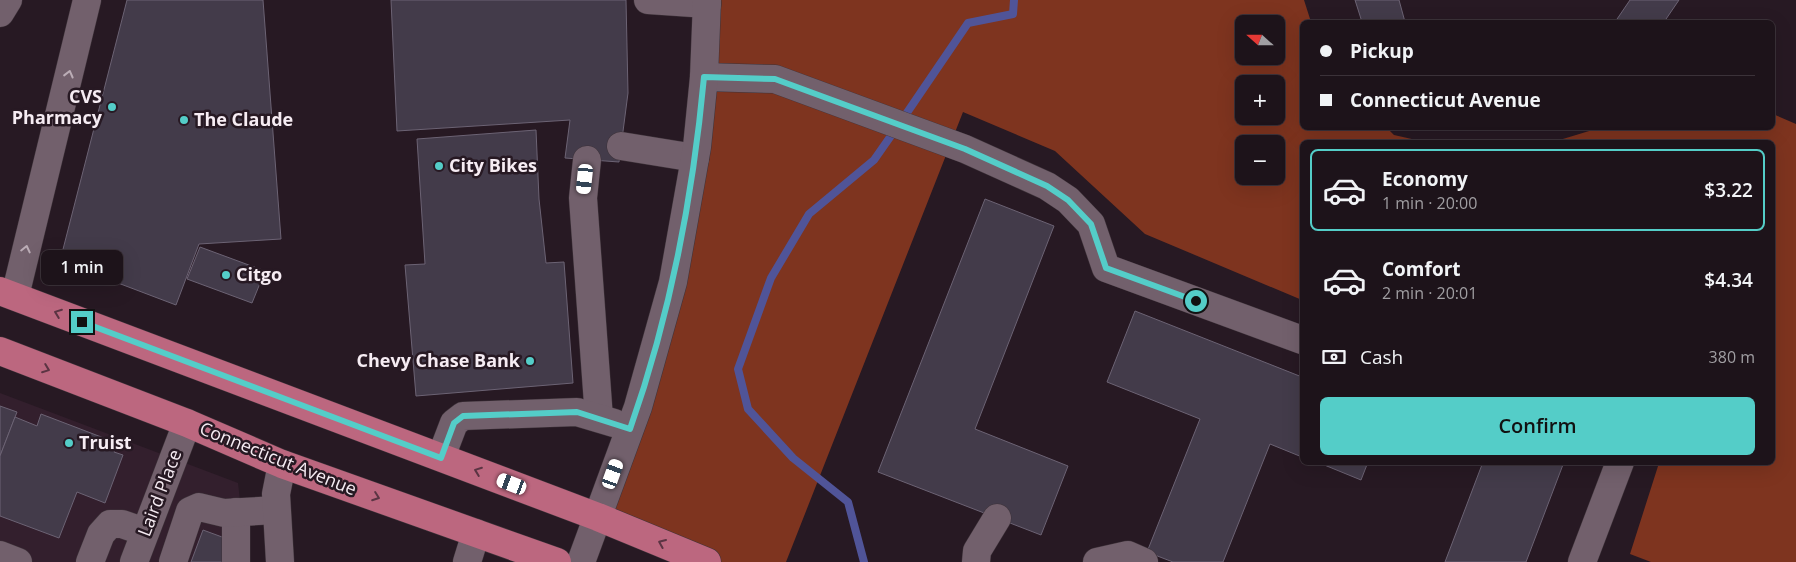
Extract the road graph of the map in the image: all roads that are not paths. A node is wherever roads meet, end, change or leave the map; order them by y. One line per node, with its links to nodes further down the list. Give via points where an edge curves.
1 (8, 0): 5 (street)
2 (87, 0): 10 (street, one-way to 2)
3 (648, 0): 4 (street)
4 (707, 2): 6 (street)
5 (0, 13)
6 (704, 77): 8 (street); 11 (street, via 775,79 965,149 1047,186 1068,200 1091,224 1106,268)
7 (621, 146): 8 (street)
8 (695, 158): 15 (street, via 673,282)
9 (587, 160): 13 (street, via 583,198)
10 (7, 293): 16 (main road, one-way to 10)
11 (1300, 339)
12 (0, 351): 14 (main road, Connecticut Avenue, one-way to 14)
13 (599, 418): 15 (street); 16 (street, via 577,412 463,416 454,423)
14 (187, 423): 17 (main road, Connecticut Avenue); 24 (street, Laird Place)
15 (630, 429): 21 (street)
16 (441, 458): 21 (main road, one-way to 16)
17 (282, 464): 19 (street); 23 (main road, Connecticut Avenue, one-way to 23)
18 (1619, 465): 38 (street)
19 (276, 510): 20 (street); 30 (street)
20 (236, 512): 26 (street, via 224,513 199,507 190,511); 29 (street)
21 (598, 516): 33 (street); 34 (main road, one-way to 21)
22 (998, 518): 35 (street, via 977,551)
23 (476, 533): 31 (street); 32 (main road, Connecticut Avenue)
24 (140, 546): 26 (street); 28 (street, via 122,524 110,524 101,534)
25 (0, 555): 27 (street)
26 (174, 558)
27 (18, 562)
28 (90, 562)
29 (236, 562)
30 (280, 562)
31 (467, 562)
32 (557, 562)
33 (581, 562)
34 (707, 562)
35 (976, 562)
36 (1097, 562): 37 (street, via 1128,556)
37 (1144, 562)
38 (1582, 562)

